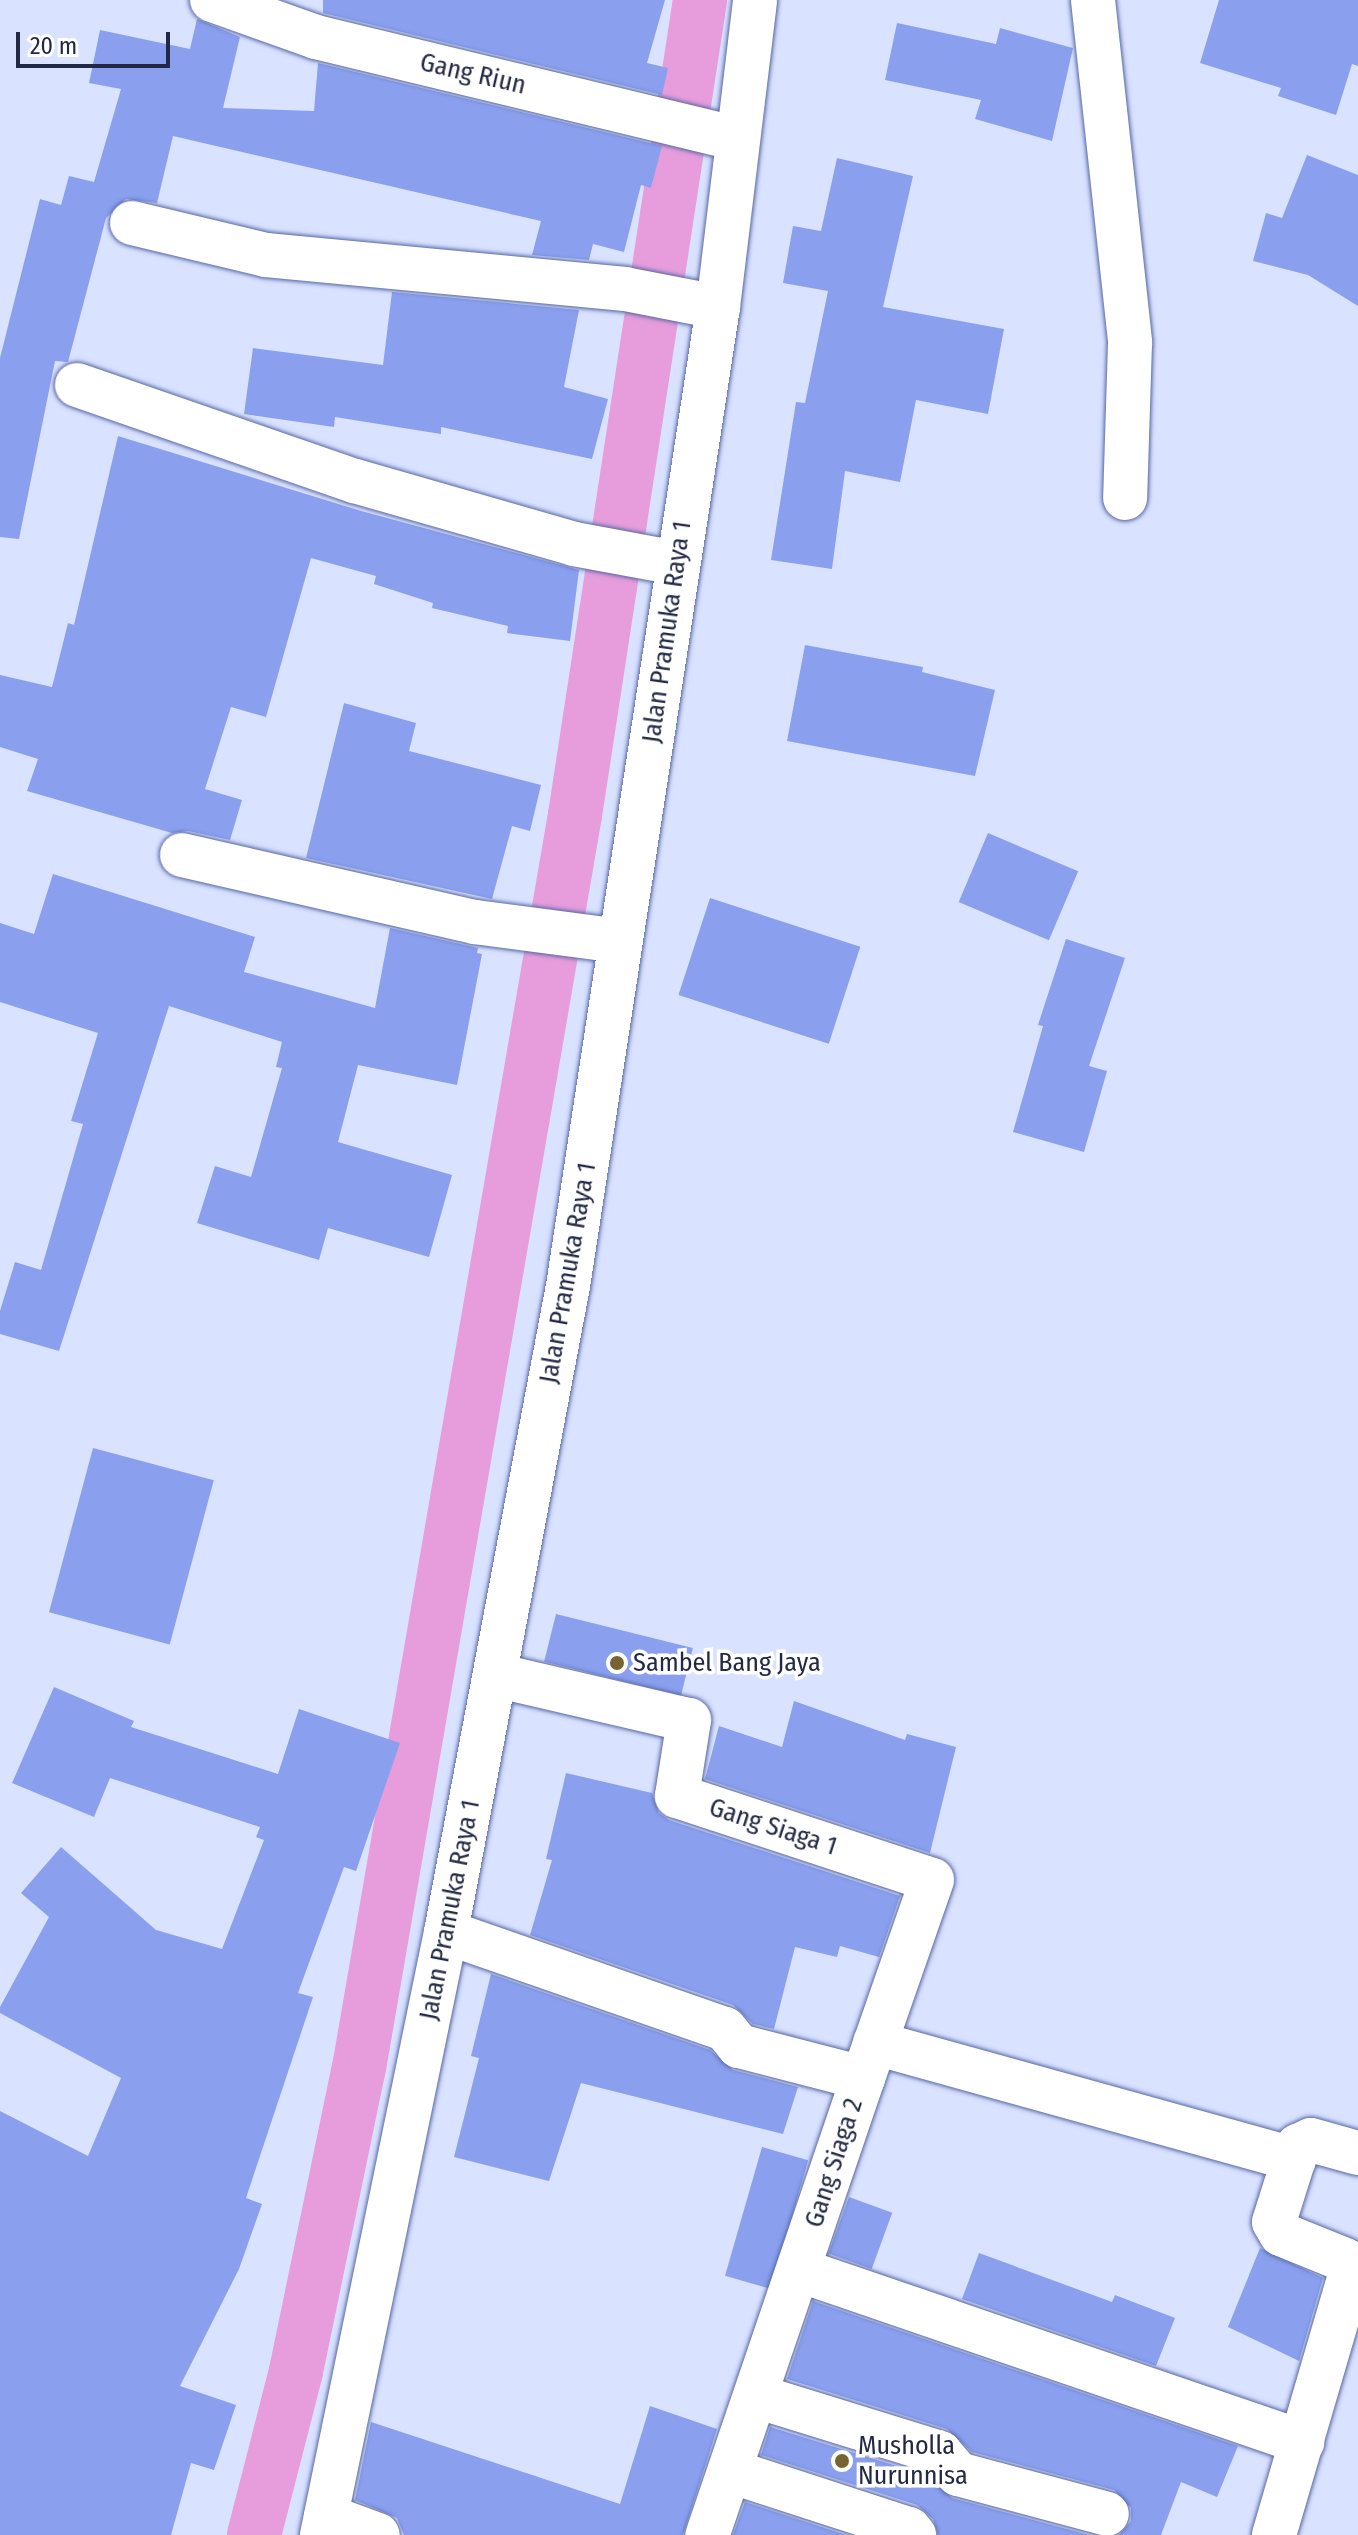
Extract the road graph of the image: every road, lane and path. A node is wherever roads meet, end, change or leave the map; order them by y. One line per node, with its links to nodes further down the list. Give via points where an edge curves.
1 (212, 0): 4 (street, Gang Riun, via 316,37)
2 (755, 0): 4 (street, Jalan Pramuka Raya 1)
3 (1093, 0): 8 (street, via 1130,343)
4 (702, 130): 6 (street, Jalan Pramuka Raya 1)
5 (132, 223): 6 (street, via 266,255 625,289)
6 (700, 304): 9 (street, Jalan Pramuka Raya 1)
7 (77, 385): 9 (street, via 355,481 574,544)
8 (1125, 498)
9 (677, 563): 11 (street, Jalan Pramuka Raya 1)
10 (182, 855): 11 (street, via 475,922)
11 (620, 941): 12 (street, Jalan Pramuka Raya 1, via 568,1286)
12 (495, 1675): 13 (street, Jalan Pramuka Raya 1); 14 (street, Gang Siaga 1, via 689,1720 677,1796 932,1880)
13 (446, 1932): 14 (street, Gang Siaga 2, via 725,2029 739,2046); 22 (street, Jalan Pramuka Raya 1)
14 (869, 2061): 16 (street); 17 (street, Gang Siaga 2)
15 (1358, 2153): 16 (street, via 1311,2140 1298,2146)
16 (1294, 2159): 19 (street, via 1276,2230 1345,2260 1351,2272)
17 (799, 2270): 18 (street, Gang Siaga 2); 19 (street)
18 (756, 2396): 20 (street, Gang Siaga 2); 21 (street, via 940,2453 958,2474)
19 (1302, 2442): 26 (street)
20 (730, 2471): 24 (street, Gang Siaga 2); 25 (street, via 909,2529)
21 (1107, 2514)
22 (324, 2525): 23 (street)
23 (378, 2535)
24 (707, 2535)
25 (914, 2535)
26 (1274, 2535)

